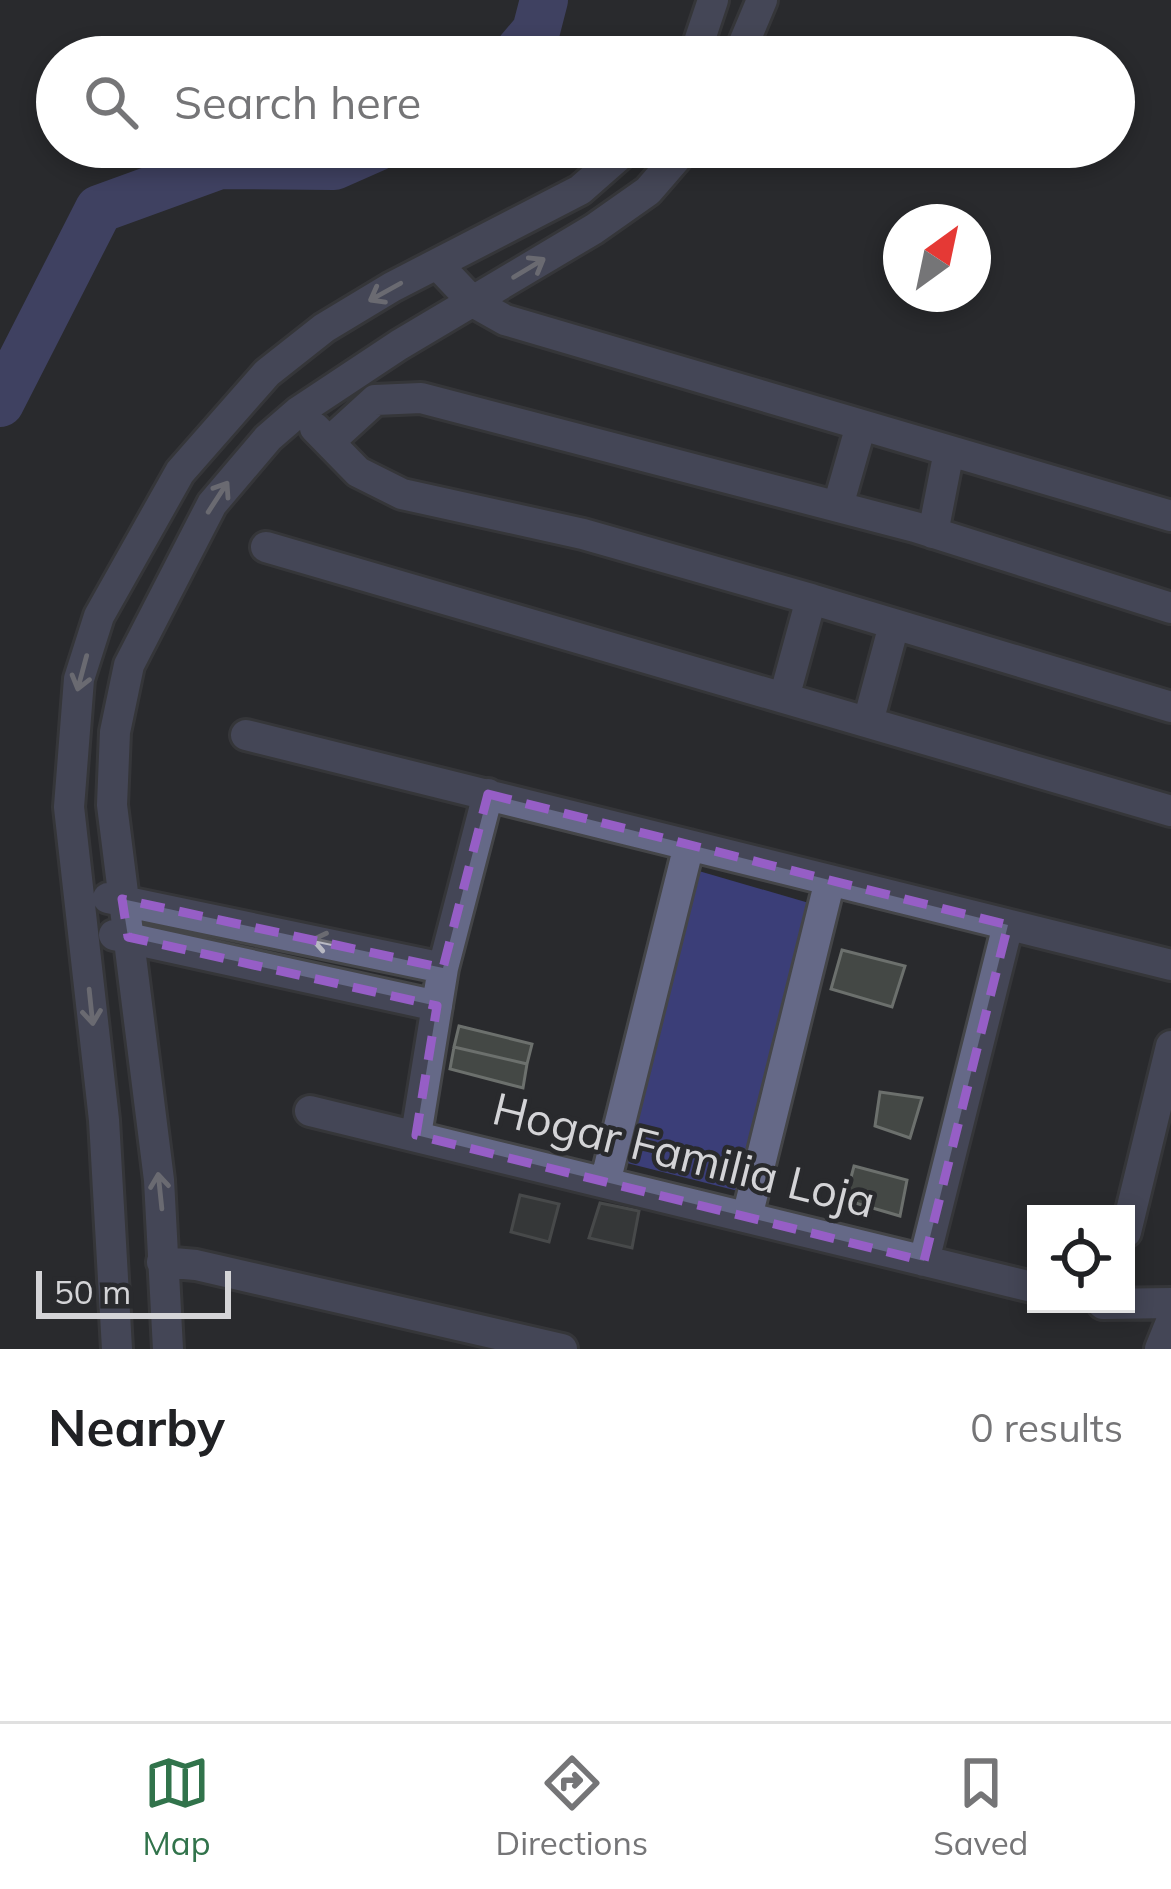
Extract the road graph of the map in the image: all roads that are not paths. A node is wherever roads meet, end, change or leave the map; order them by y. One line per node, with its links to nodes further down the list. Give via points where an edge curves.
1 (713, 0): 3 (street)
2 (761, 0): 4 (street)
3 (701, 36)
4 (746, 36)
5 (605, 168): 7 (street, via 580,190)
6 (668, 168): 8 (street, one-way to 6, via 648,191)
7 (438, 265): 8 (street); 28 (street, one-way to 28, via 324,328 267,373 154,512 99,616 79,679 69,807)
8 (472, 302): 9 (street); 10 (street, via 505,320)
9 (298, 412): 11 (street); 29 (street, one-way to 9, via 112,805 129,665 212,504)
10 (861, 425): 12 (street); 13 (street)
11 (329, 442): 13 (street, via 375,400 421,398); 17 (street, via 358,472 402,494 584,534)
12 (949, 451): 14 (street); 15 (street)
13 (838, 506): 15 (street)
14 (1171, 516)
15 (933, 532): 18 (street)
16 (266, 547): 20 (street)
17 (811, 599): 19 (street); 20 (street)
18 (1171, 608)
19 (894, 625): 21 (street); 22 (street)
20 (784, 698): 22 (street)
21 (1171, 707)
22 (868, 722): 25 (street)
23 (246, 735): 24 (street)
24 (488, 794): 26 (street); 34 (street)
25 (1171, 811)
26 (689, 845): 27 (street); 39 (street)
27 (830, 880): 30 (street); 41 (street)
28 (80, 895): 29 (street); 31 (street)
29 (122, 899): 32 (street); 34 (street, one-way to 29)
30 (1008, 925): 33 (street); 42 (street)
31 (84, 930): 32 (street); 48 (street, one-way to 48, via 114,1226)
32 (128, 937): 35 (street); 43 (street, one-way to 32)
33 (1171, 965)
34 (443, 968): 35 (street)
35 (436, 1006): 38 (street)
36 (1171, 1046): 40 (street)
37 (310, 1111): 38 (street, Hogar Familia Loja)
38 (416, 1136): 39 (street, Hogar Familia Loja)
39 (605, 1183): 41 (street, Hogar Familia Loja)
40 (1133, 1205)
41 (747, 1217): 42 (street, Hogar Familia Loja)
42 (924, 1261): 44 (street, Hogar Familia Loja)
43 (162, 1262): 49 (street); 50 (street)
44 (1027, 1286)
45 (1171, 1303): 46 (street)
46 (1135, 1304)
47 (1171, 1322): 51 (street)
48 (117, 1349)
49 (168, 1349)
50 (562, 1349)
51 (1160, 1349)

